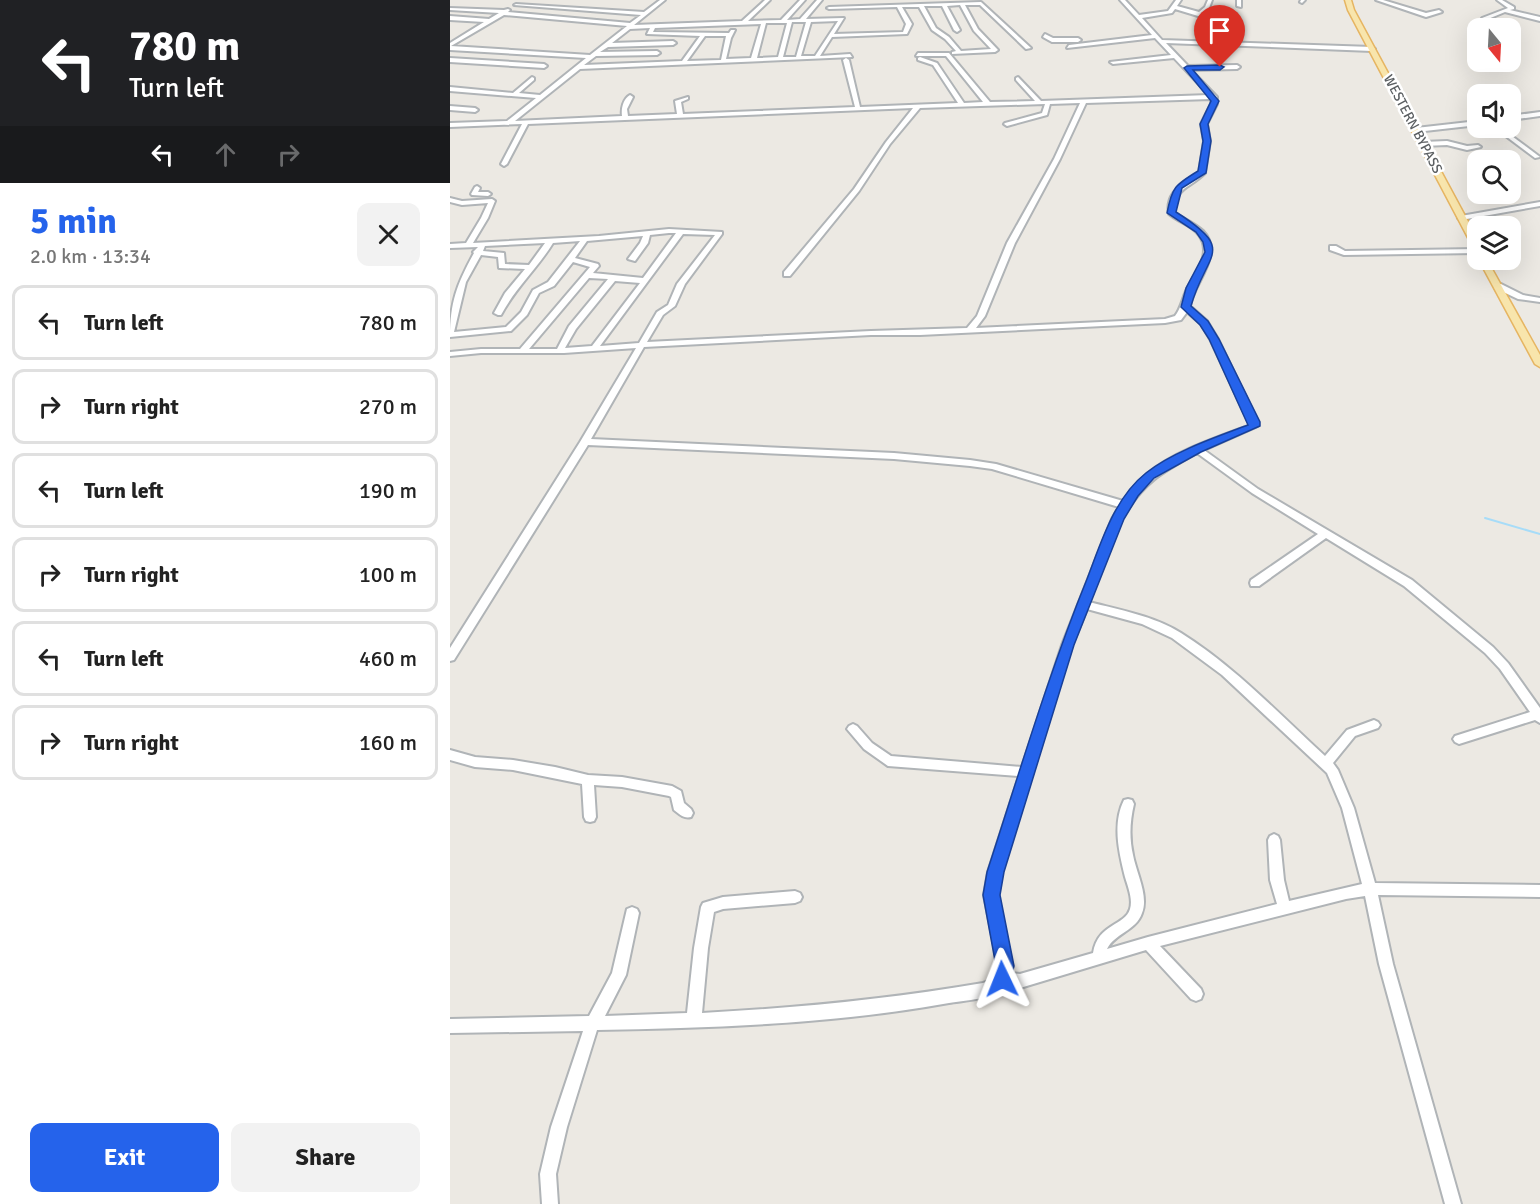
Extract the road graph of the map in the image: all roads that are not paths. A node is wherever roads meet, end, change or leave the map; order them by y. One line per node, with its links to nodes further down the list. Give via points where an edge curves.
1 (523, 0): 14 (street)
2 (663, 0): 25 (street)
3 (768, 0): 37 (street)
4 (837, 0): 19 (street)
5 (1122, 0): 26 (street)
6 (1179, 0): 18 (street)
7 (1210, 0): 24 (street)
8 (1348, 0): 54 (main road, WESTERN BYPASS)
9 (1378, 0): 22 (street, via 1426,15)
10 (1499, 0): 21 (street, via 1512,7)
11 (801, 1): 12 (street); 34 (street)
12 (819, 2): 30 (street)
13 (962, 4): 15 (street); 53 (street, via 982,4); 56 (street, via 976,30 995,50)
14 (516, 5): 23 (street); 25 (street)
15 (944, 5): 16 (street); 40 (street)
16 (921, 6): 17 (street); 56 (street, via 934,29)
17 (899, 7): 19 (street); 44 (street, via 909,24 906,33)
18 (1175, 7): 24 (street); 26 (street, via 1169,13)
19 (829, 8): 32 (street)
20 (450, 9): 23 (street)
21 (1505, 11): 28 (street); 29 (street)
22 (1439, 12)
23 (503, 13): 33 (street); 38 (street)
24 (1201, 13): 35 (street)
25 (645, 14): 38 (street)
26 (1138, 17): 46 (street)
27 (450, 18): 33 (street)
28 (1488, 18)
29 (1540, 19)
30 (802, 20): 31 (street); 34 (street)
31 (809, 20): 32 (street); 61 (street)
32 (819, 20): 44 (street, via 842,19)
33 (490, 21): 51 (street)
34 (786, 21): 36 (street); 62 (street)
35 (1216, 21)
36 (764, 22): 37 (street); 64 (street)
37 (741, 23): 39 (street); 43 (street)
38 (631, 26): 39 (street); 50 (street)
39 (654, 26): 42 (street, via 649,33)
40 (957, 30)
41 (703, 34): 42 (street); 43 (street); 66 (street)
42 (662, 35): 47 (street)
43 (730, 35): 65 (street)
44 (830, 36): 60 (street)
45 (1045, 36): 49 (street, via 1052,40 1079,40)
46 (1158, 39): 49 (street); 54 (street); 59 (street)
47 (650, 43): 48 (street); 50 (street)
48 (673, 43)
49 (1083, 44): 52 (street)
50 (607, 45): 58 (street)
51 (450, 47): 58 (street)
52 (1069, 47)
53 (1028, 48)
54 (1372, 49): 100 (main road, WESTERN BYPASS)
55 (657, 53): 58 (street)
56 (960, 53): 57 (street)
57 (947, 54): 83 (street); 84 (street, via 919,57 934,63)
58 (593, 56): 69 (street)
59 (1175, 56): 67 (street); 71 (street)
60 (816, 57): 61 (street); 87 (street, via 848,58)
61 (798, 58): 62 (street)
62 (780, 59): 64 (street)
63 (450, 60): 68 (street)
64 (754, 60): 65 (street)
65 (723, 61): 66 (street)
66 (684, 62): 69 (street)
67 (1113, 62)
68 (544, 66)
69 (580, 66): 76 (street)
70 (1237, 67): 71 (street)
71 (1187, 68): 78 (street)
72 (532, 79): 75 (street)
73 (1018, 79): 81 (street)
74 (450, 89): 75 (street)
75 (515, 94): 76 (street)
76 (541, 97): 95 (street)
77 (630, 97): 93 (street, via 624,109)
78 (1214, 97): 80 (street); 134 (street, via 1204,124 1207,141 1202,173 1179,187 1172,208 1173,216 1204,236 1209,252)
79 (686, 98): 91 (street, via 678,101)
80 (1084, 101): 82 (street); 136 (street, via 1011,243 981,316)
81 (1038, 102): 82 (street); 83 (street)
82 (1048, 102): 97 (street, via 1044,114)
83 (988, 104): 84 (street)
84 (962, 105): 85 (street)
85 (918, 106): 87 (street); 128 (street, via 857,190)
86 (450, 108): 88 (street)
87 (858, 109): 91 (street)
88 (474, 110)
89 (1540, 114): 90 (street)
90 (1530, 115): 92 (street); 94 (street)
91 (680, 116): 93 (street)
92 (1521, 116)
93 (625, 118): 96 (street)
94 (1540, 122)
95 (508, 123): 96 (street); 99 (street)
96 (525, 123): 105 (street)
97 (1007, 124)
98 (1467, 124): 100 (street)
99 (450, 125)
100 (1416, 130): 102 (main road, WESTERN BYPASS)
101 (1512, 138): 104 (street)
102 (1423, 144): 103 (street); 110 (main road, WESTERN BYPASS)
103 (1478, 147)
104 (1538, 157)
105 (504, 164)
106 (477, 188): 108 (street, via 474,194 493,195)
107 (450, 200): 108 (street)
108 (492, 201): 119 (street)
109 (1540, 204): 110 (street)
110 (1461, 218): 111 (main road, WESTERN BYPASS)
111 (1467, 229)
112 (508, 232): 117 (street)
113 (681, 232): 114 (street); 131 (street); 140 (street, via 720,233)
114 (647, 234): 115 (street); 125 (street)
115 (585, 239): 116 (street); 124 (street)
116 (550, 241): 117 (street); 126 (street)
117 (505, 243): 118 (street)
118 (483, 244): 119 (street); 123 (street)
119 (468, 245): 120 (street)
120 (450, 246)
121 (1333, 248): 122 (street, via 1344,253)
122 (1467, 250)
123 (477, 252): 126 (street, via 501,255 502,266); 137 (street, via 462,282)
124 (571, 259): 129 (street, via 595,264); 137 (street, via 551,284 536,292 524,313 508,329)
125 (632, 260)
126 (533, 267): 135 (street, via 505,298)
127 (1489, 270): 132 (main road)
128 (787, 274)
129 (586, 275): 130 (street); 139 (street)
130 (612, 279): 131 (street); 141 (street, via 572,328)
131 (646, 281): 138 (street)
132 (1498, 286): 133 (street, via 1521,297); 143 (main road)
133 (1540, 300)
134 (1186, 307): 136 (street, via 1173,321); 145 (street, via 1204,323 1214,339 1254,422 1247,431)
135 (498, 313)
136 (970, 330): 140 (street)
137 (450, 335)
138 (594, 349): 140 (street, via 624,346); 141 (street)
139 (523, 350): 141 (street); 142 (street)
140 (638, 350): 144 (street)
141 (560, 351)
142 (450, 354)
143 (1540, 364)
144 (585, 442): 146 (street, via 970,463 993,466); 150 (street)
145 (1197, 449): 146 (street, via 1150,476); 147 (street, via 1255,491)
146 (1125, 505): 149 (street)
147 (1326, 533): 148 (street); 151 (street, via 1408,583 1474,636 1504,666)
148 (1255, 583)
149 (1083, 604): 156 (street, via 1146,621 1176,635 1226,672); 157 (street)
150 (450, 657)
151 (1539, 714): 154 (street)
152 (1374, 725): 156 (street, via 1351,733)
153 (853, 729): 157 (street, via 888,761)
154 (1459, 739)
155 (450, 755): 158 (street)
156 (1326, 763): 163 (street, via 1338,780 1348,808)
157 (1026, 772): 170 (street, via 993,882 1005,966)
158 (588, 780): 160 (street, via 672,791 677,795 678,806); 161 (street)
159 (1128, 804): 169 (street, via 1123,838 1138,910 1135,917 1104,938)
160 (687, 813)
161 (590, 817)
162 (1274, 840): 166 (street, via 1277,880)
163 (1370, 890): 164 (street); 166 (street); 176 (street, via 1386,964)
164 (1540, 891)
165 (795, 897): 172 (street, via 723,903 708,908)
166 (1285, 909): 168 (street)
167 (632, 913): 173 (street, via 619,975)
168 (1148, 942): 169 (street); 171 (street)
169 (1099, 957): 170 (street, via 1020,981)
170 (1002, 979): 172 (street, via 983,990 891,1005)
171 (1196, 994)
172 (694, 1020): 173 (street)
173 (592, 1024): 174 (street); 175 (street, via 548,1174)
174 (450, 1026)
175 (550, 1204)
176 (1453, 1204)

